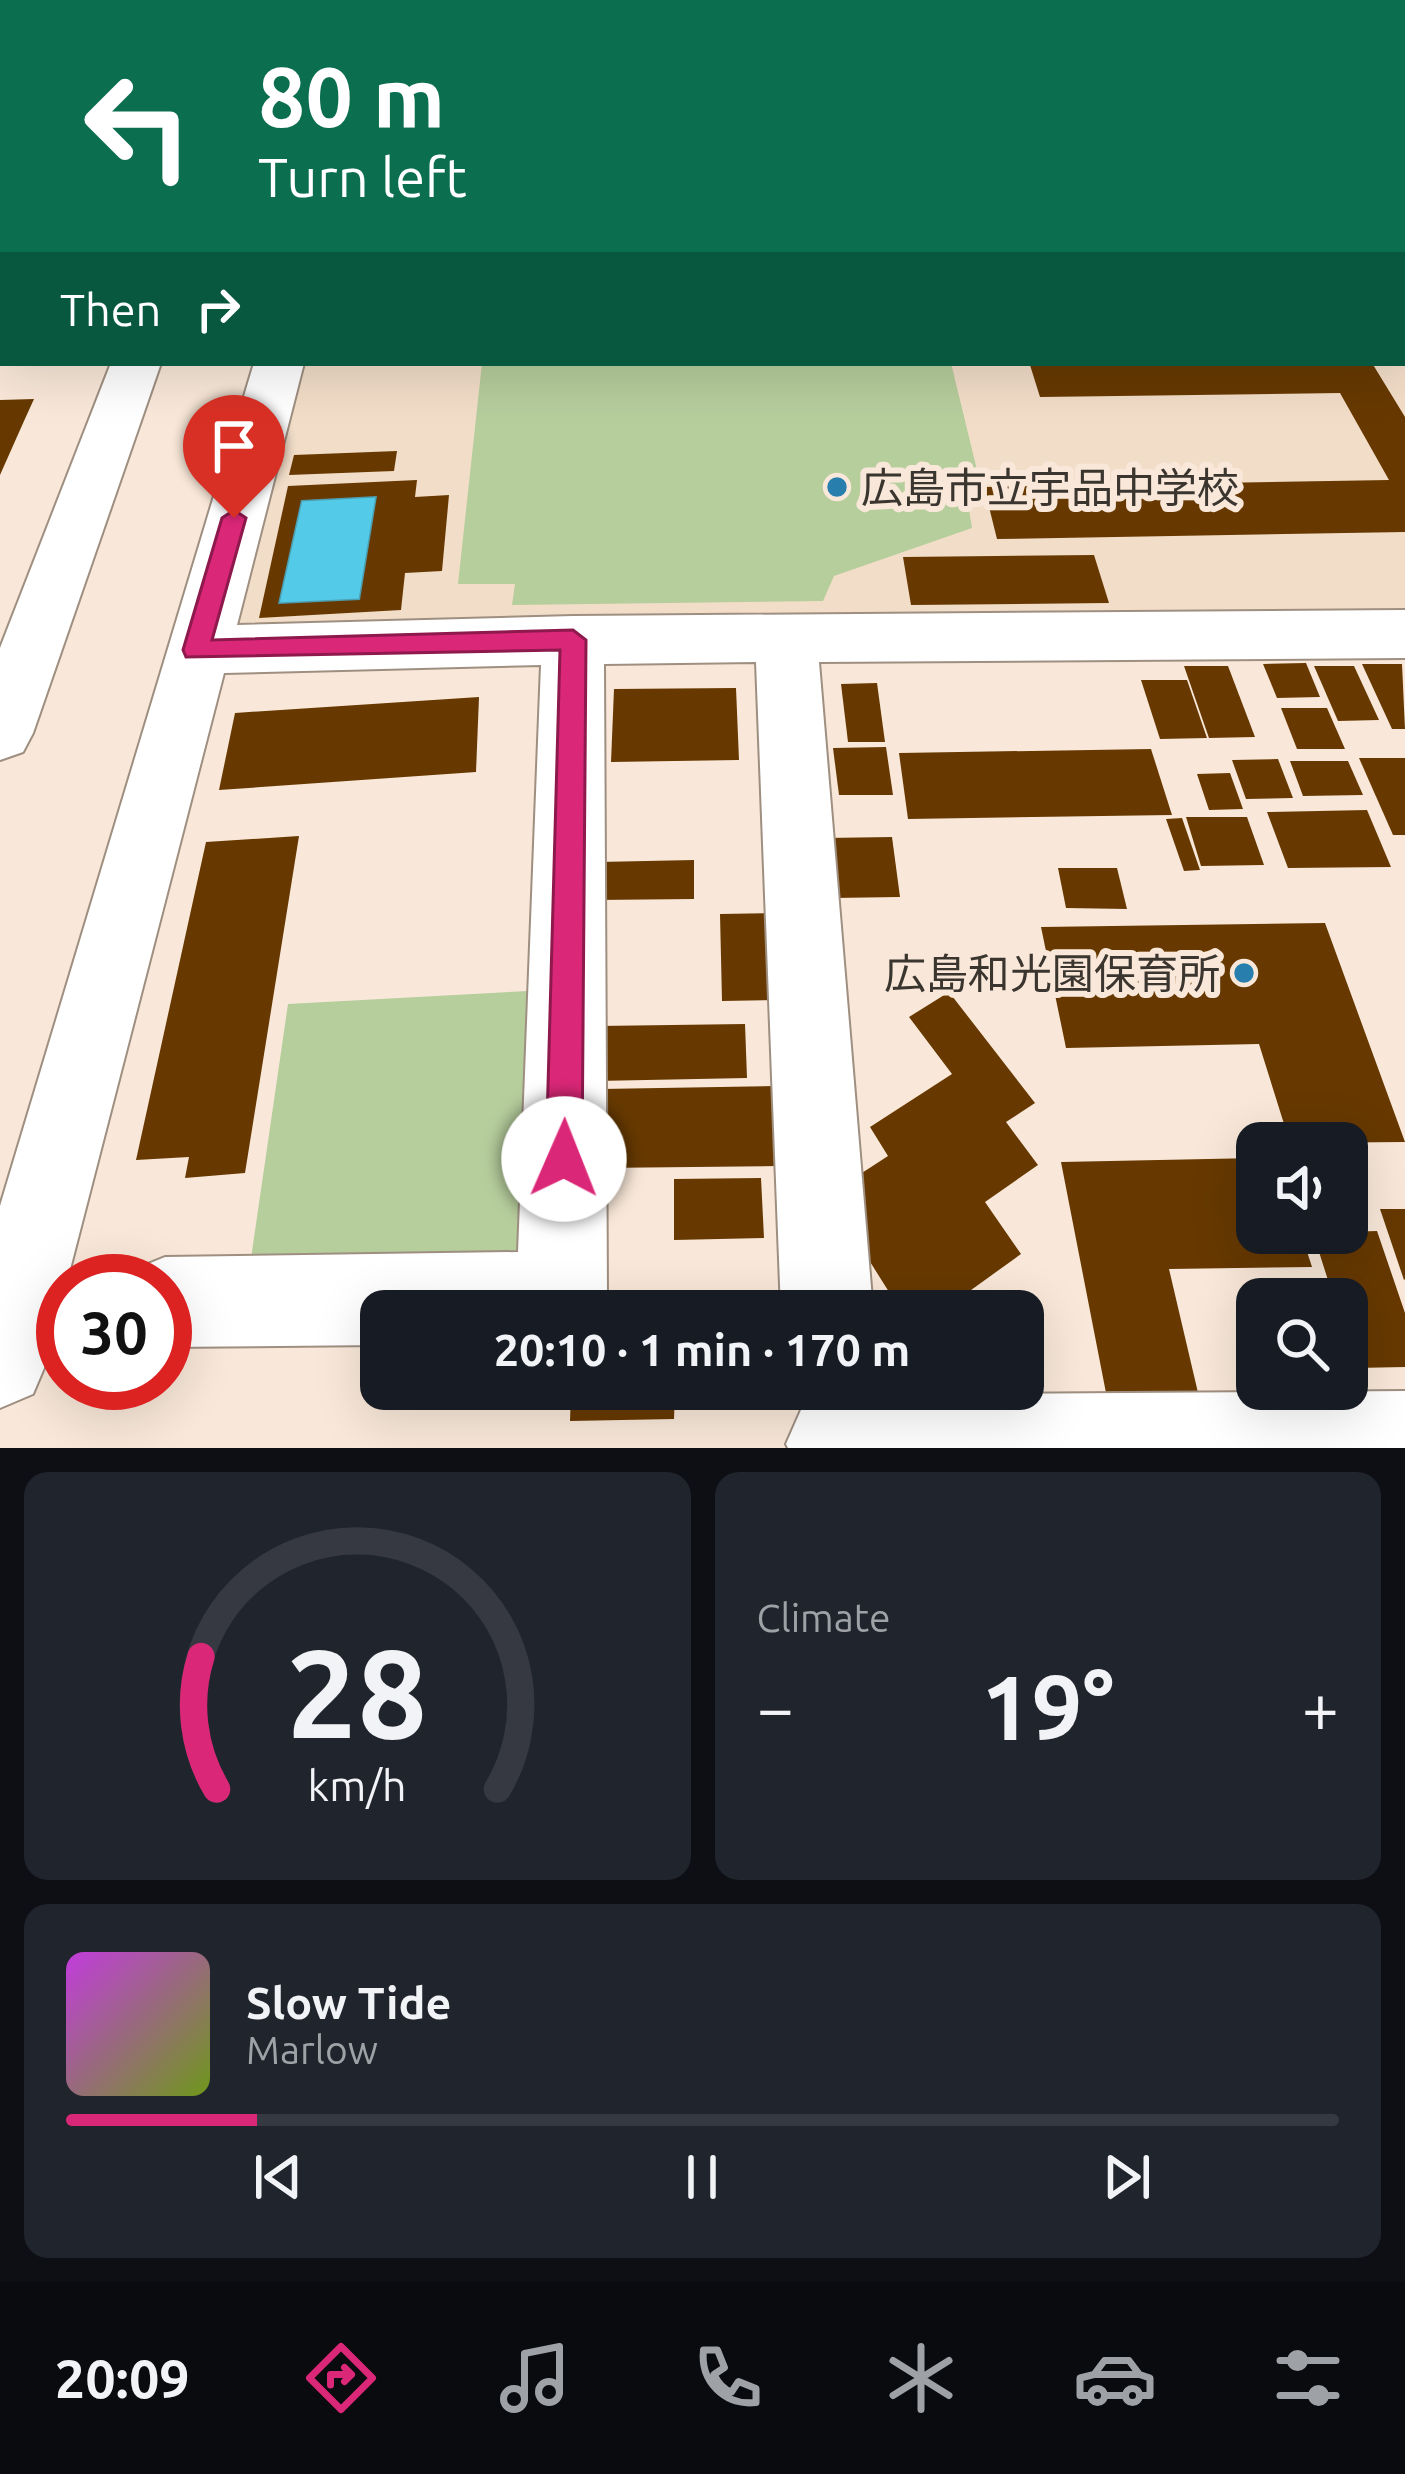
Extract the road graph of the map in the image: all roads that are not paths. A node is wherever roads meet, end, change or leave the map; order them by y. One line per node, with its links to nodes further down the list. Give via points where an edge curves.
1 (135, 366): 7 (street)
2 (278, 366): 6 (street)
3 (1405, 634): 4 (street)
4 (786, 639): 5 (street); 8 (street)
5 (573, 640): 6 (street); 9 (street, via 562,1297)
6 (196, 650): 10 (street)
7 (0, 734)
8 (825, 1290)
9 (192, 1302)
10 (26, 1323)
11 (834, 1427): 12 (street)
12 (1405, 1439)

